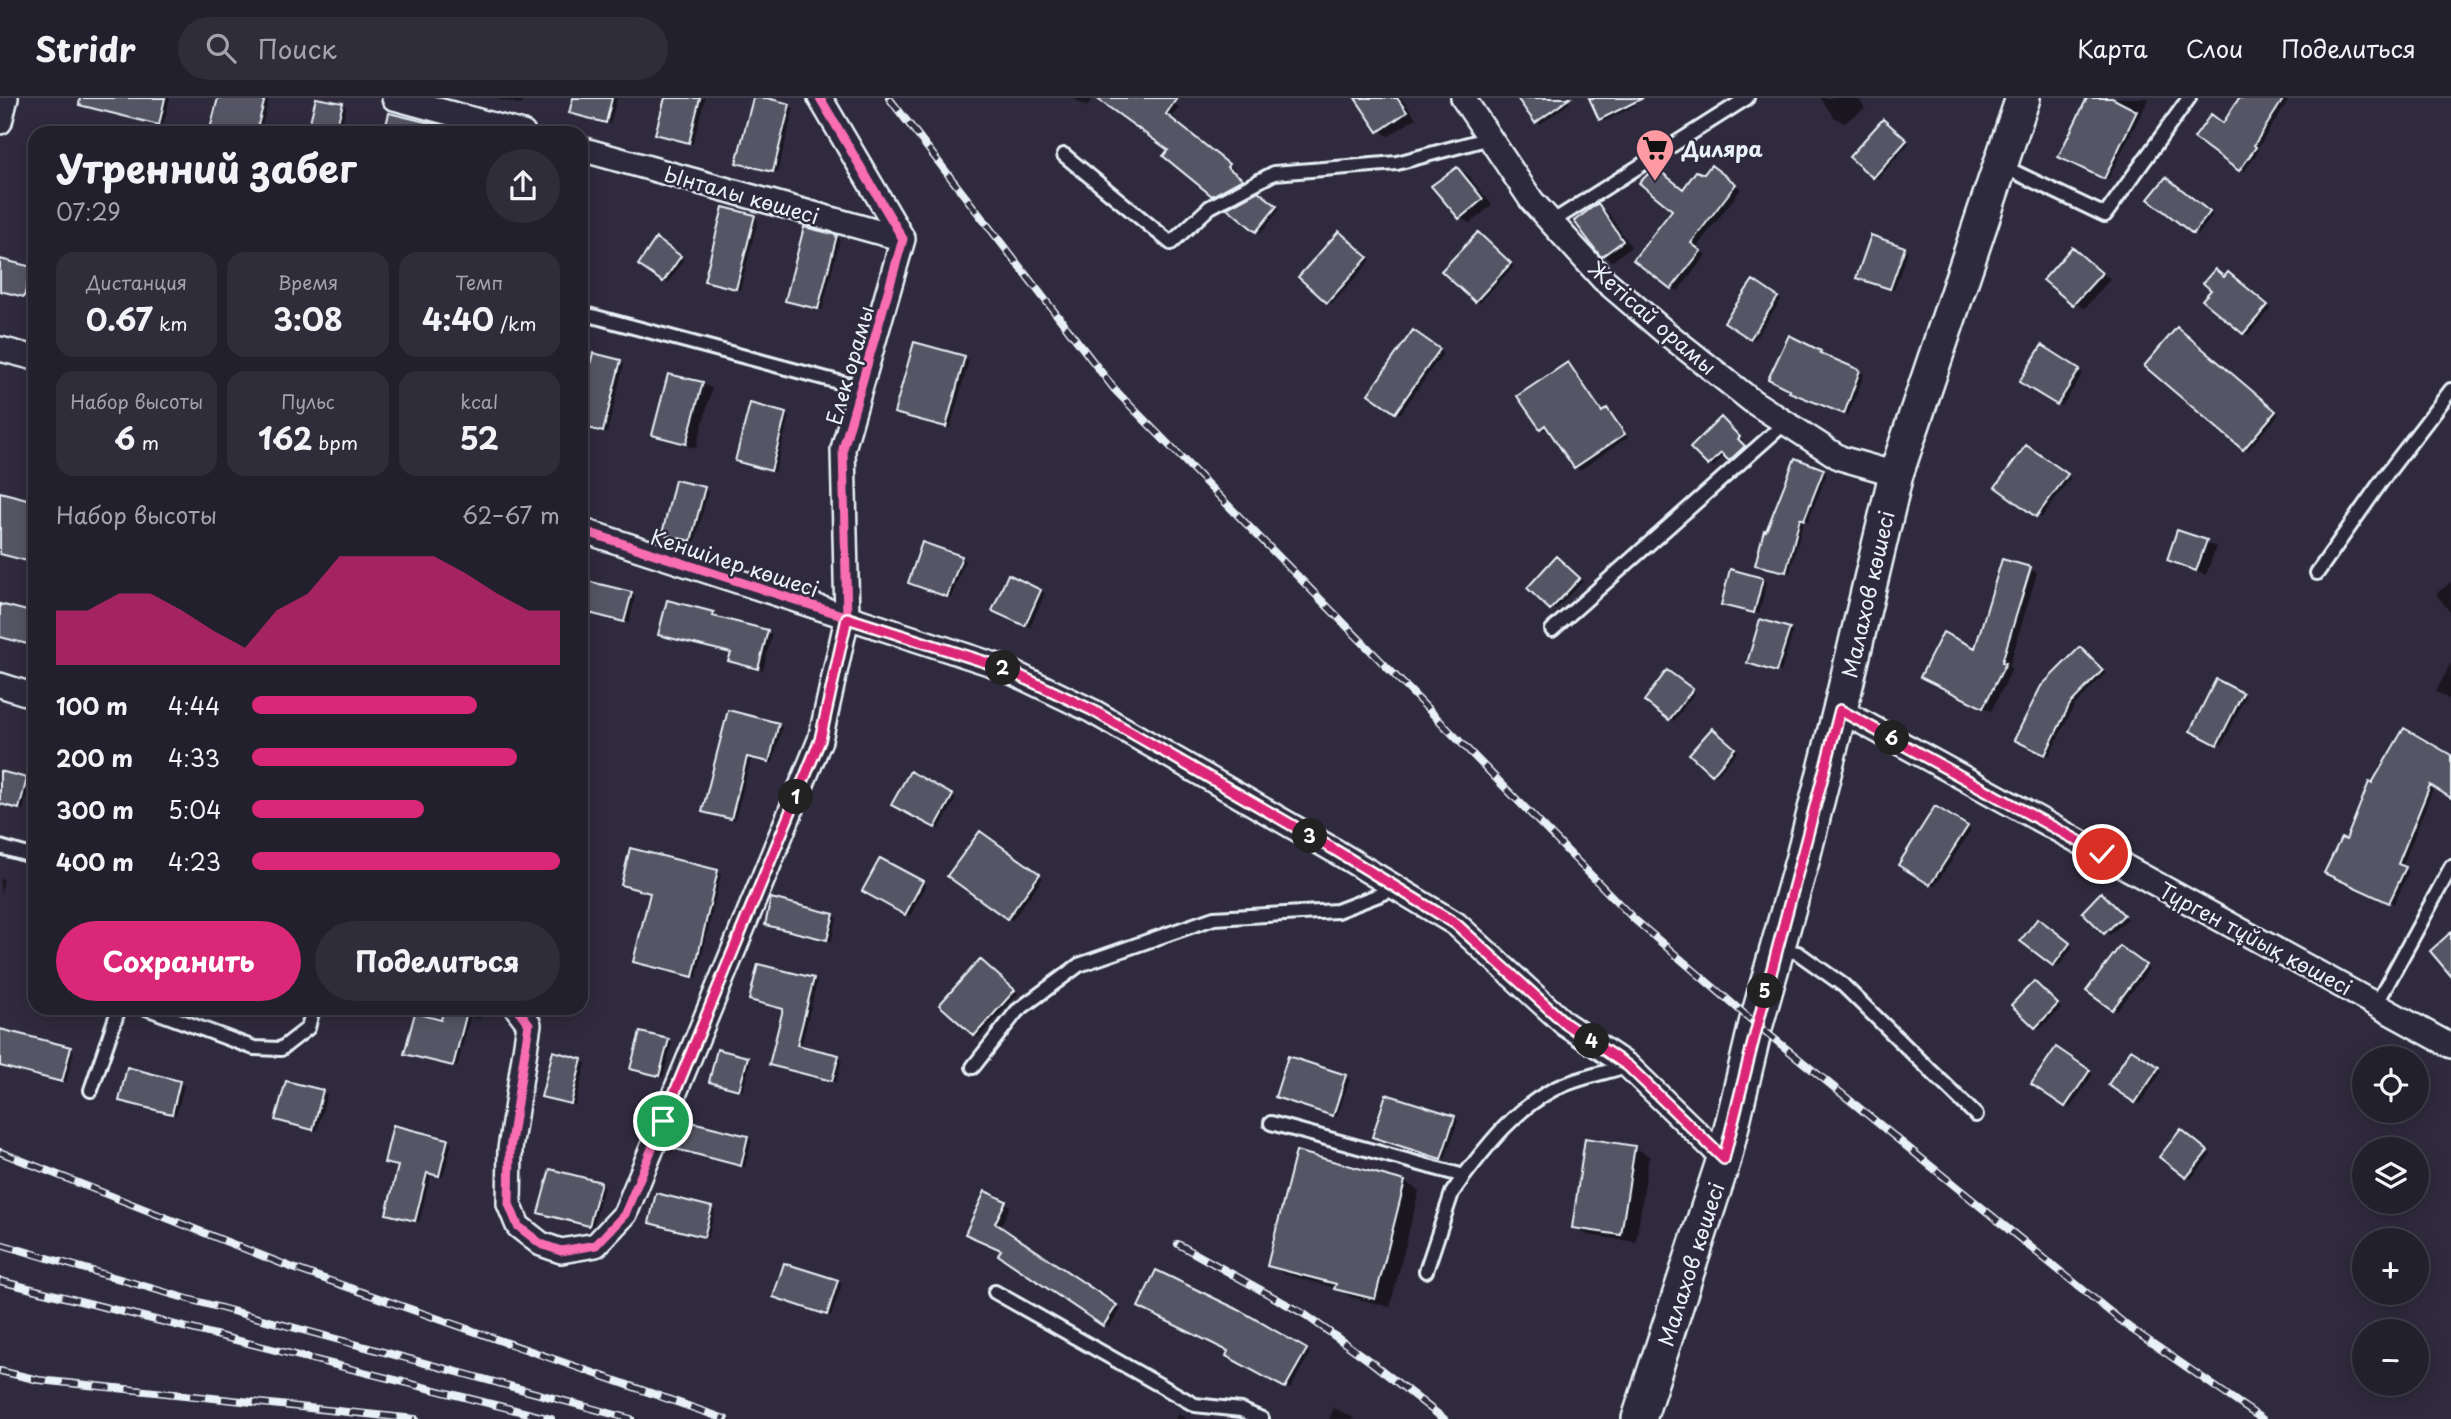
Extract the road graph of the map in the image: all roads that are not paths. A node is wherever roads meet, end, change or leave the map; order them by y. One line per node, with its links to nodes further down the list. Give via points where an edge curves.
1 (6, 98): 8 (street)
2 (394, 98): 9 (street)
3 (820, 98): 15 (street)
4 (1463, 98): 10 (street, Жетісай орамы)
5 (1747, 98): 14 (lane)
6 (2023, 98): 13 (main road, Малахов көшесі)
7 (2189, 98): 13 (lane, via 2105,215)
8 (0, 122)
9 (497, 126)
10 (1490, 138): 12 (lane, via 1397,163 1274,173 1210,207 1171,243); 14 (street, Жетісай орамы, via 1532,201)
11 (588, 151): 15 (street, Ынталы көшесі)
12 (1064, 155)
13 (2000, 165): 22 (main road, Малахов көшесі)
14 (1553, 221): 21 (street, Жетісай орамы, via 1603,279)
15 (903, 239): 19 (street, Елек орамы)
16 (588, 315): 19 (lane)
17 (0, 349): 18 (street)
18 (28, 356)
19 (861, 388): 25 (street, Елек орамы, via 843,449)
20 (2451, 390): 24 (lane)
21 (1785, 423): 22 (street, Жетісай орамы, via 1840,458); 26 (lane)
22 (1895, 474): 29 (main road, Малахов көшесі)
23 (588, 532): 25 (street, Кеншілер көшесі)
24 (2316, 573)
25 (847, 618): 33 (street, Кеншілер көшесі, via 1001,667 1092,710); 39 (street, Елек орамы, via 820,740 625,1213 596,1245 561,1251 541,1244 518,1226 509,1204 510,1149 529,1024)
26 (1552, 630)
27 (0, 685): 28 (street)
28 (28, 694)
29 (1840, 710): 34 (main road, Малахов көшесі); 35 (street, Түрген тұйық көшесі)
30 (0, 846): 31 (lane)
31 (28, 855)
32 (2451, 867): 35 (lane)
33 (1397, 888): 41 (street, Кеншілер көшесі, via 1456,924 1566,1024); 42 (lane, via 1337,911 1214,918 1079,965 1017,1011)
34 (1776, 948): 44 (lane, via 1798,953 1843,985); 46 (main road, Малахов көшесі)
35 (2377, 1003): 40 (street, Түрген тұйық көшесі)
36 (116, 1015): 43 (lane)
37 (165, 1015): 38 (lane, via 254,1048 281,1049 308,1028)
38 (311, 1015)
39 (522, 1015)
40 (2451, 1046)
41 (1628, 1066): 46 (street, Кеншілер көшесі); 47 (lane, via 1556,1088 1525,1107)
42 (973, 1067)
43 (91, 1090)
44 (1976, 1115)
45 (1271, 1123): 47 (lane)
46 (1724, 1159): 51 (main road, Малахов көшесі)
47 (1464, 1176): 48 (lane, via 1452,1193)
48 (1426, 1271)
49 (995, 1292): 50 (lane, via 1195,1405 1241,1410)
50 (1262, 1419)
51 (1639, 1419)

